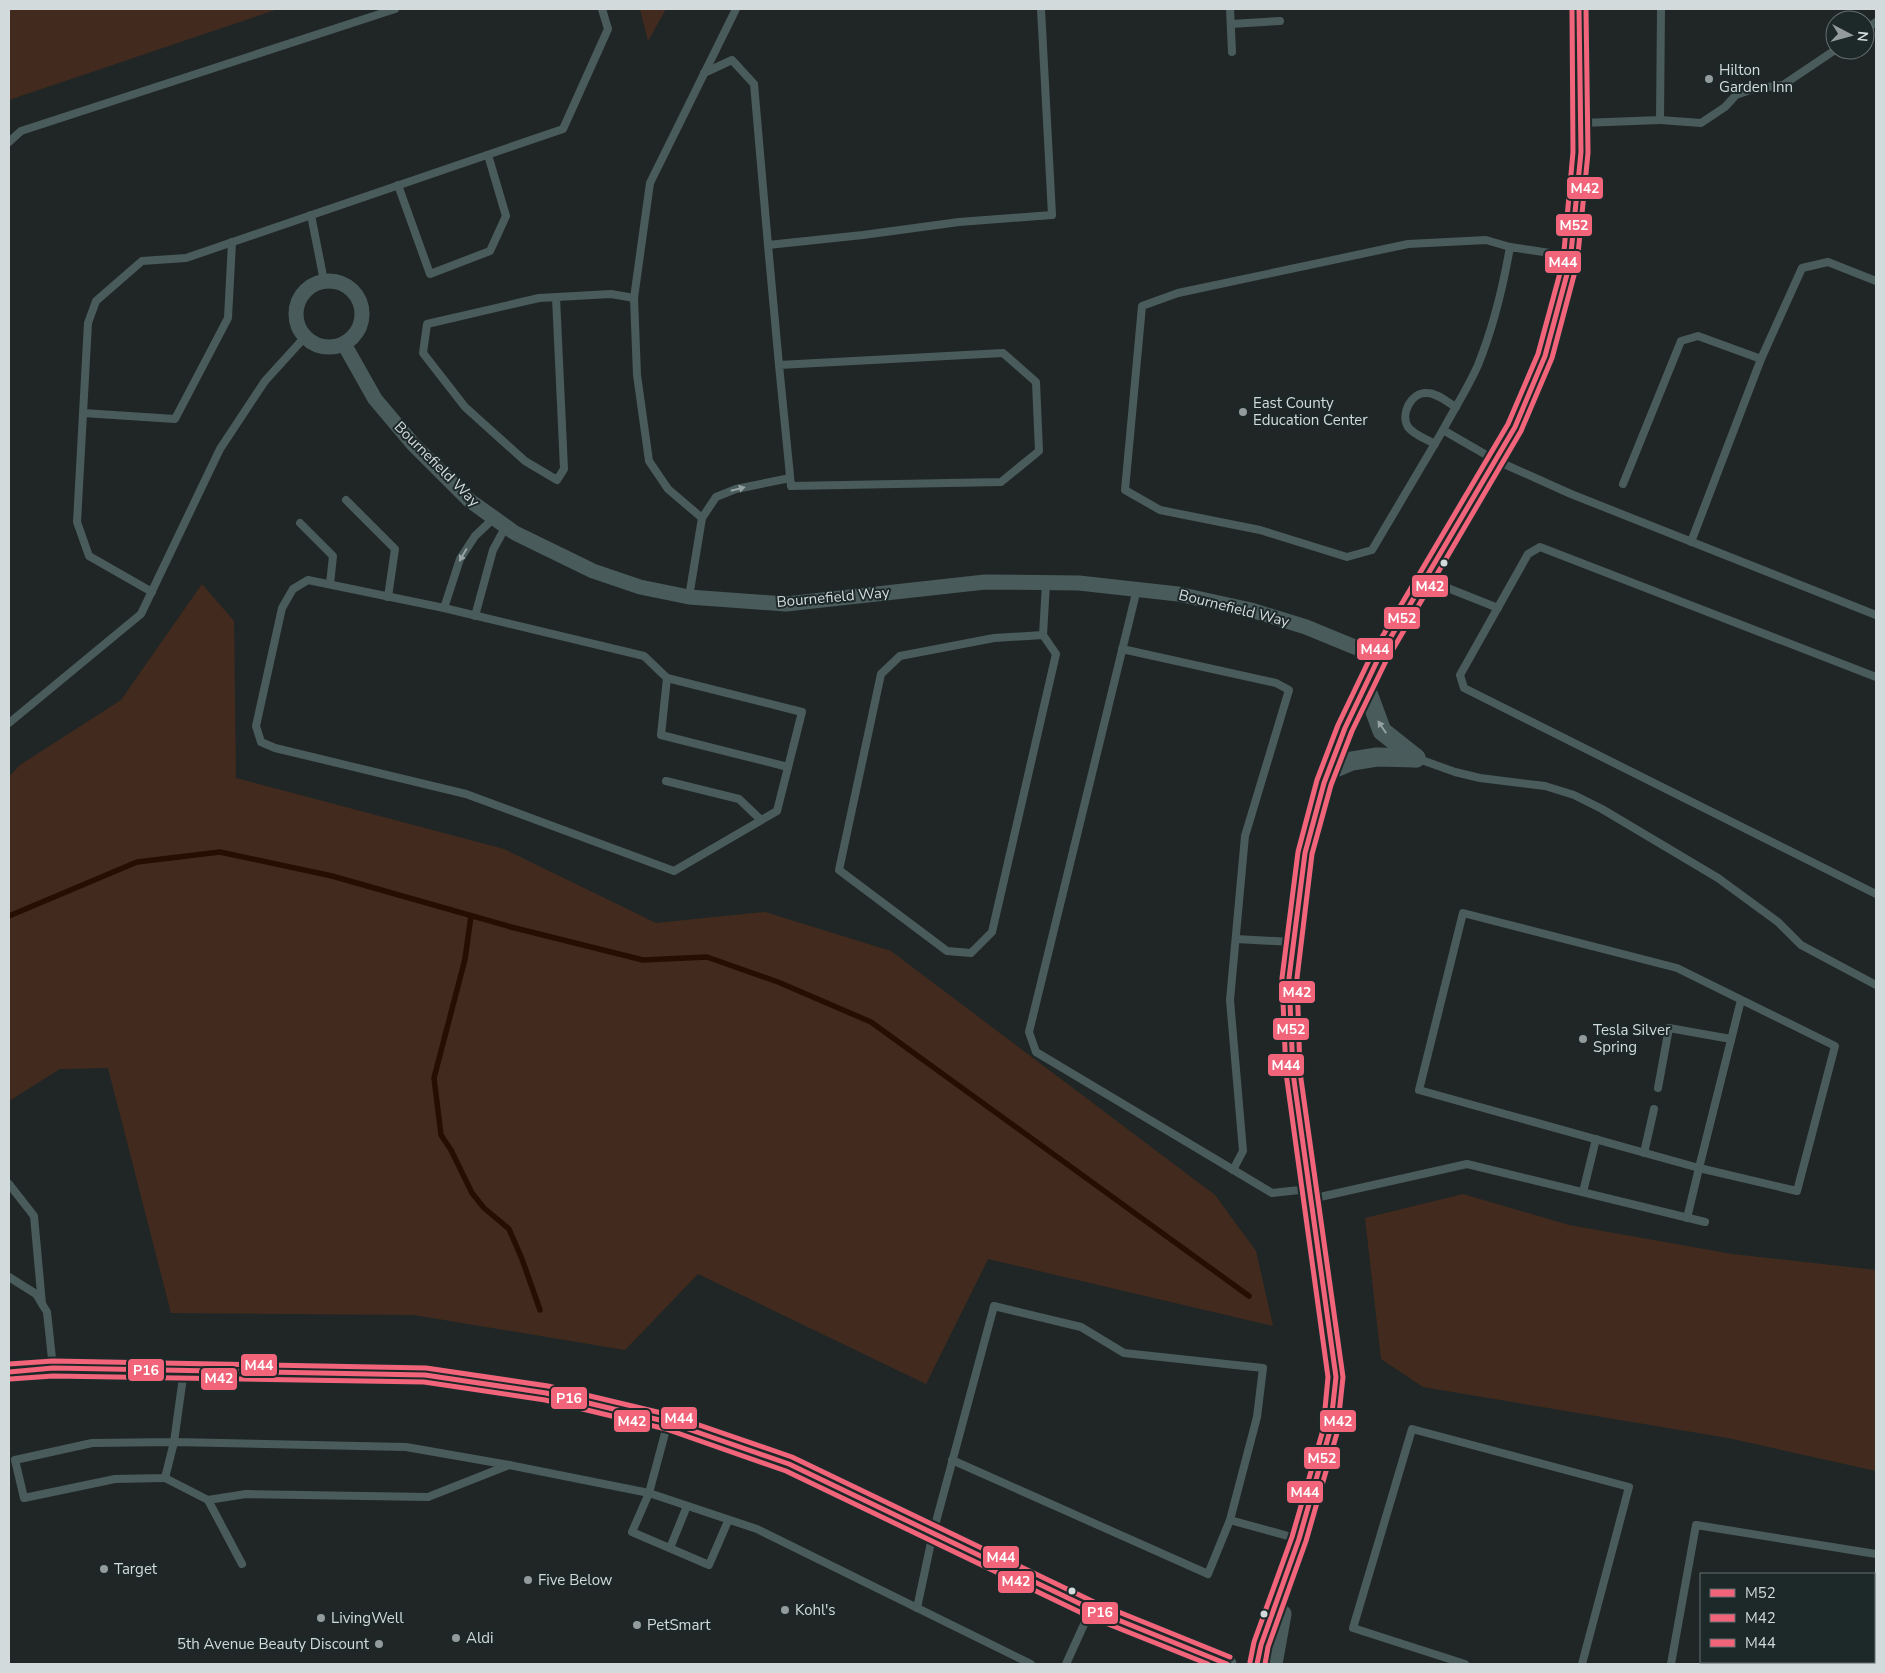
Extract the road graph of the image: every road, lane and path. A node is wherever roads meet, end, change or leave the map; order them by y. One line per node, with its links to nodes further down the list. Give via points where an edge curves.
1 (395, 9): 15 (lane, via 21,131)
2 (602, 9): 16 (lane, via 608,29 563,129)
3 (736, 9): 12 (lane)
4 (1041, 9): 20 (lane, via 1052,215 959,222)
5 (1230, 9): 9 (lane)
6 (1579, 9): 14 (street)
7 (1661, 9): 13 (lane)
8 (1280, 21): 9 (lane)
9 (1230, 24): 10 (lane)
10 (1232, 52)
11 (1825, 57): 13 (lane, via 1783,85 1736,95 1701,123)
12 (704, 73): 20 (lane, via 732,60 754,84); 26 (lane, via 650,183)
13 (1660, 120): 14 (lane)
14 (1581, 123): 22 (street)
15 (9, 142)
16 (488, 155): 17 (lane); 17 (lane, via 506,216 490,251 430,274)
17 (398, 185): 18 (lane)
18 (310, 215): 19 (lane); 23 (lane)
19 (232, 242): 32 (lane, via 186,258 142,260 96,301 88,323); 32 (lane, via 228,318 175,419)
20 (768, 245): 30 (lane)
21 (1510, 247): 22 (lane); 31 (lane, via 1506,274 1477,366); 34 (lane, via 1486,240 1408,244 1178,293 1142,306 1125,490 1160,510 1260,530 1347,557 1372,550)
22 (1570, 256): 35 (street, via 1545,356 1515,427)
23 (324, 281): 27 (street, via 305,290 299,299 295,319); 28 (street, via 344,284 359,299 362,320 359,330)
24 (1876, 281): 29 (lane, via 1828,262 1802,268)
25 (556, 297): 25 (lane, via 539,298 428,324 423,354 466,407 525,461 557,480 564,469); 26 (lane, via 611,294)
26 (634, 298): 39 (lane, via 637,375 649,461 668,489)
27 (304, 338): 28 (street, via 323,348); 47 (lane, via 265,381 220,449)
28 (344, 344): 40 (street, Bournefield Way, via 376,399 413,444 470,500)
29 (1761, 360): 37 (lane, via 1698,336 1681,341); 42 (lane)
30 (779, 365): 36 (lane); 36 (lane, via 1003,353 1036,382 1039,451 1001,482 790,486)
31 (1456, 406): 33 (lane); 34 (lane, via 1430,393 1416,395 1407,406 1405,420 1412,432)
32 (83, 413): 47 (lane, via 77,522 89,556)
33 (1443, 430): 34 (lane); 35 (lane)
34 (1435, 444)
35 (1495, 460): 42 (lane); 43 (street)
36 (790, 478): 39 (lane, one-way to 36, via 716,496)
37 (1623, 484)
38 (346, 500): 48 (lane, via 395,549)
39 (702, 518): 49 (lane)
40 (500, 522): 49 (street, Bournefield Way, via 515,533 593,571 640,587); 50 (lane, one-way to 50, via 475,536 460,559); 53 (lane)
41 (300, 523): 45 (lane, via 333,556)
42 (1691, 542): 52 (lane)
43 (1425, 579): 51 (lane); 56 (street)
44 (1046, 583): 46 (street, Bournefield Way); 49 (street, Bournefield Way, via 985,582 786,604); 54 (lane)
45 (330, 584): 48 (lane); 65 (lane, via 308,580 293,590 282,608 256,726 261,742 466,794 674,871)
46 (1137, 589): 55 (lane); 56 (street, Bournefield Way, via 1178,594 1251,610 1306,627)
47 (152, 592): 60 (lane, via 141,614)
48 (388, 597): 50 (lane)
49 (689, 597)
50 (444, 608): 53 (lane)
51 (1498, 608): 57 (lane, via 1528,554 1540,547); 66 (lane, via 1460,675 1464,688)
52 (1876, 615)
53 (475, 616): 58 (lane, via 644,656)
54 (1043, 635): 54 (lane, via 1056,654 992,932 971,953 947,951 839,870 881,674 900,656 994,638)
55 (1122, 649): 67 (lane, via 1276,683 1289,690 1245,836); 77 (lane, via 1029,1032 1036,1052)
56 (1379, 657): 59 (street)
57 (1876, 677)
58 (667, 678): 62 (lane, via 661,736); 62 (lane, via 802,712)
59 (1366, 685): 61 (street, one-way to 59, via 1382,731); 63 (street, via 1344,728)
60 (9, 723)
61 (1416, 758): 63 (street, via 1377,757 1352,761); 69 (lane, via 1480,778 1545,786 1574,795 1718,878 1778,922 1800,945)
62 (788, 767): 65 (lane, via 777,811)
63 (1328, 771): 68 (street, via 1305,853)
64 (666, 781): 65 (lane, via 739,799)
65 (761, 820)
66 (1876, 894)
67 (1236, 939): 68 (lane); 77 (lane, via 1230,1000 1244,1152)
68 (1293, 942): 80 (street, via 1289,978 1293,1074)
69 (1876, 985)
70 (1740, 1000): 71 (lane); 74 (lane, via 1677,968 1463,913 1419,1090); 76 (lane, via 1834,1046 1797,1191)
71 (1731, 1039): 72 (lane, via 1669,1028); 76 (lane)
72 (1658, 1088)
73 (1654, 1109): 75 (lane)
74 (1596, 1139): 75 (lane); 79 (lane)
75 (1644, 1153): 76 (lane)
76 (1699, 1168): 81 (lane)
77 (1233, 1170): 80 (lane, via 1272,1193)
78 (9, 1184): 84 (lane, via 34,1216)
79 (1583, 1192): 80 (lane, via 1467,1164); 81 (lane)
80 (1310, 1194): 99 (street, via 1336,1378 1330,1431)
81 (1687, 1218): 82 (lane)
82 (1705, 1222)
83 (9, 1277): 84 (lane, via 36,1294)
84 (42, 1304): 85 (lane, via 48,1312)
85 (53, 1368): 86 (street); 87 (street)
86 (184, 1370): 88 (street, via 425,1376 546,1393); 89 (lane)
87 (9, 1372)
88 (668, 1422): 93 (lane); 98 (street, via 789,1464)
89 (174, 1442): 91 (lane, via 406,1447); 92 (lane); 92 (lane, via 92,1443 15,1460 24,1498 115,1479)
90 (952, 1460): 96 (lane, via 1208,1574); 96 (lane, via 994,1306 1081,1328 1124,1353 1263,1368 1258,1418); 98 (lane)
91 (509, 1465): 93 (lane); 94 (lane, via 428,1497 246,1494)
92 (165, 1478): 94 (lane)
93 (649, 1493): 95 (lane); 100 (lane, via 632,1532)
94 (208, 1500): 102 (lane)
95 (687, 1506): 97 (lane); 100 (lane)
96 (1230, 1520): 99 (lane)
97 (728, 1521): 100 (lane, via 709,1565); 104 (lane, via 757,1529)
98 (933, 1533): 104 (lane); 105 (street)
99 (1299, 1539): 103 (street)
100 (670, 1548)
101 (1876, 1554): 113 (lane, via 1696,1525)
102 (242, 1564)
103 (1284, 1580): 109 (street); 110 (street, via 1282,1616)
104 (917, 1608): 106 (lane)
105 (1091, 1609): 107 (lane); 108 (street)
106 (1031, 1664)
107 (1066, 1664)
108 (1226, 1664)
109 (1257, 1664)
110 (1273, 1664)
111 (1465, 1664): 112 (lane, via 1353,1628 1412,1429 1629,1487)
112 (1582, 1664)
113 (1672, 1664)

